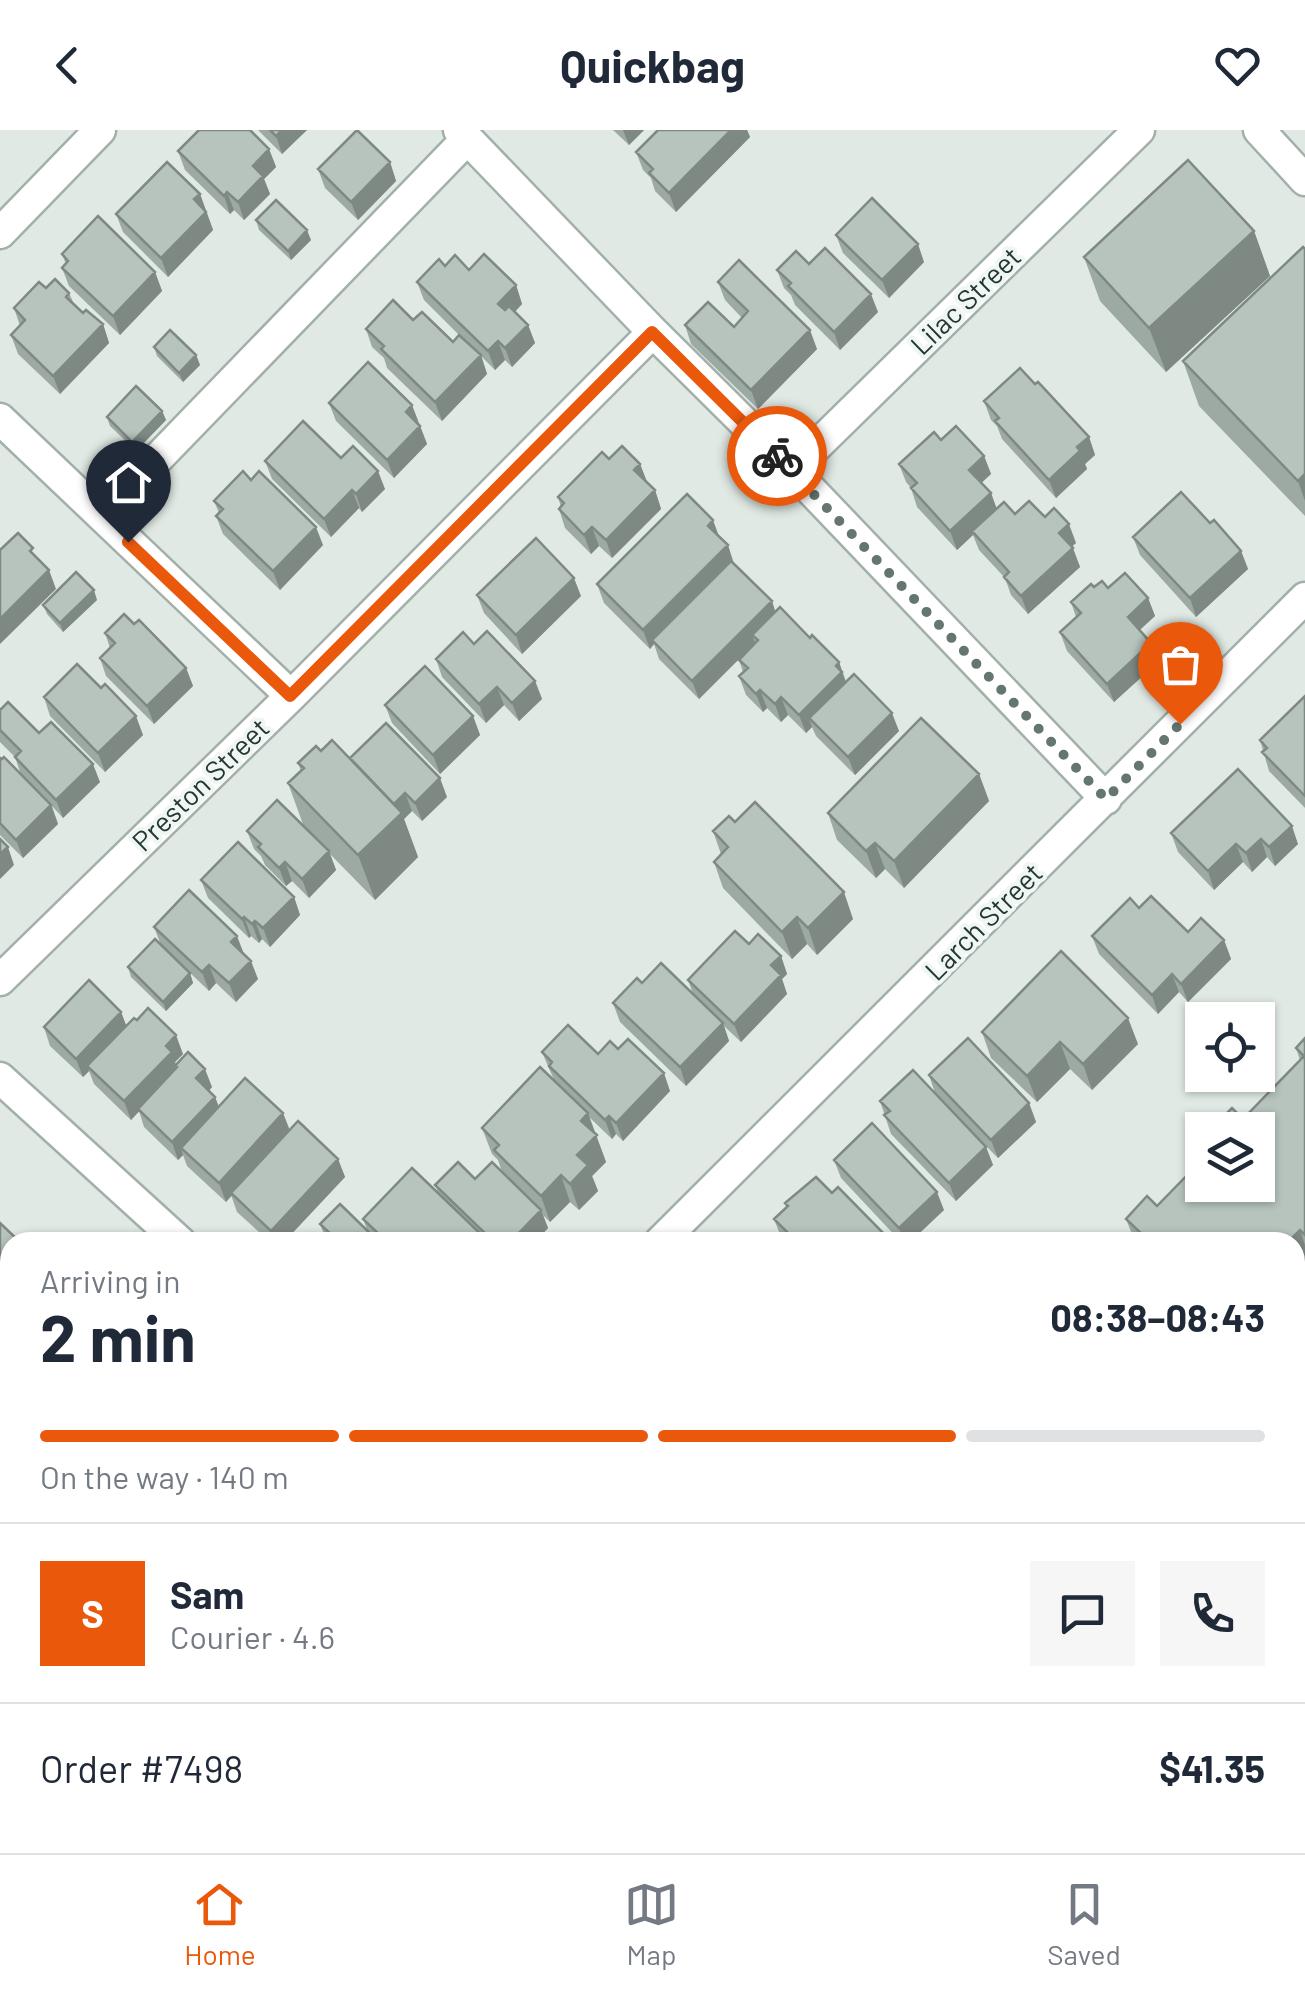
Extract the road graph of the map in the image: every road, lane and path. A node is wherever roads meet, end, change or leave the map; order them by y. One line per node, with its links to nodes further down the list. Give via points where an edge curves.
1 (100, 130): 6 (street)
2 (1139, 130): 9 (street, Lilac Street)
3 (1259, 130): 5 (street)
4 (463, 134): 7 (street); 10 (street)
5 (1305, 180)
6 (0, 233)
7 (652, 332): 9 (street); 12 (street, Preston Street)
8 (0, 419): 10 (street)
9 (792, 470): 13 (street)
10 (102, 516): 12 (street)
11 (1305, 598): 13 (street, Larch Street)
12 (290, 696): 14 (street, Preston Street)
13 (1106, 799): 17 (street, Larch Street)
14 (0, 980)
15 (0, 1078): 16 (street)
16 (169, 1232)
17 (670, 1232)

